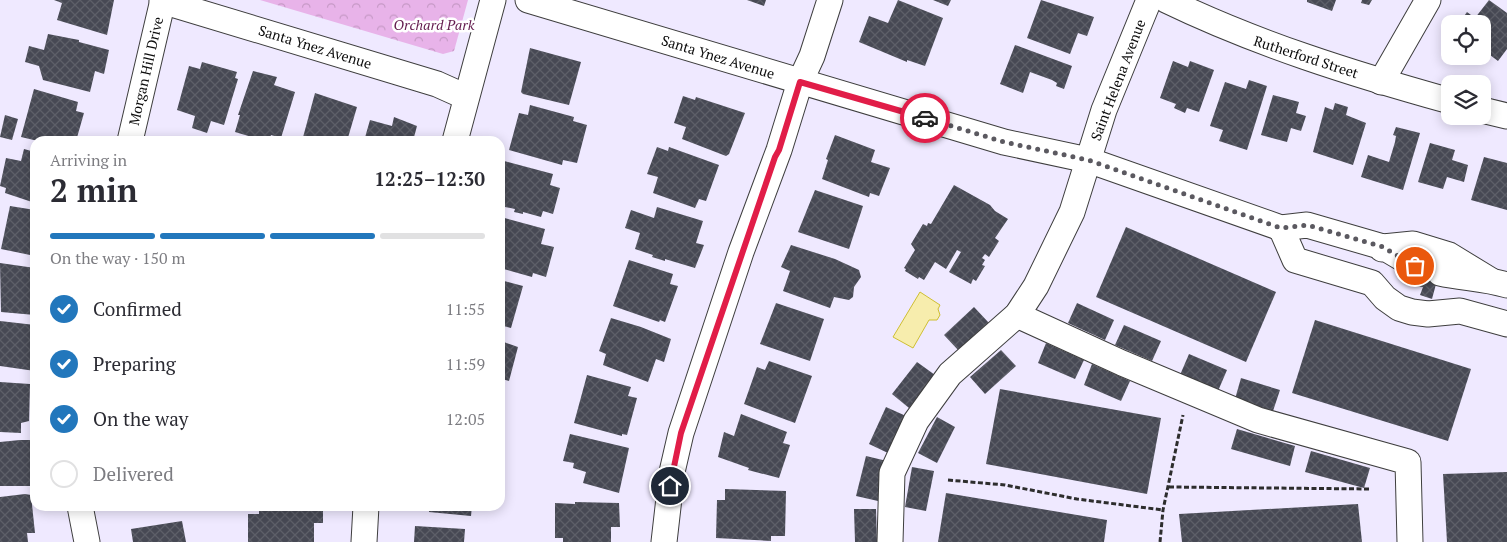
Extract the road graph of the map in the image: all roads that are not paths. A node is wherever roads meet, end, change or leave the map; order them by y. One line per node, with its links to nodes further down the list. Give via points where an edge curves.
1 (494, 0): 10 (street)
2 (528, 0): 8 (street, Santa Ynez Avenue)
3 (830, 0): 8 (street)
4 (1149, 0): 16 (street, Saint Helena Avenue, via 1104,110)
5 (1166, 0): 9 (street, Rutherford Street, via 1250,38)
6 (1428, 0): 9 (street)
7 (162, 1): 10 (street, Santa Ynez Avenue, via 437,84); 14 (street, Morgan Hill Drive)
8 (800, 82): 16 (street, Santa Ynez Avenue, via 1004,142); 29 (street, via 681,433 672,472)
9 (1381, 82): 11 (street, Rutherford Street)
10 (466, 97): 15 (street)
11 (1441, 99)
12 (1491, 112): 13 (street)
13 (1507, 116)
14 (131, 136)
15 (457, 136)
16 (1088, 160): 17 (street, Santa Ynez Avenue); 23 (street, Saint Helena Avenue, via 1072,212 1049,261)
17 (1281, 228): 18 (street, Santa Ynez Avenue, via 1307,225); 21 (street, via 1294,260)
18 (1383, 247): 19 (street, Santa Ynez Avenue); 20 (street, Santa Ynez Avenue, via 1413,244 1440,252); 21 (street)
19 (1415, 266)
20 (1498, 282): 22 (street, Santa Ynez Avenue, via 1451,276)
21 (1372, 283): 22 (street, via 1399,308 1428,314)
22 (1460, 311): 24 (street)
23 (1017, 314): 30 (street, Saint Helena Avenue, via 950,374 916,421 892,473); 31 (street, via 1258,420 1408,462)
24 (1507, 324)
25 (81, 511): 27 (street)
26 (366, 511): 28 (street)
27 (86, 542)
28 (364, 542)
29 (664, 542)
30 (890, 542)
31 (1410, 542)

